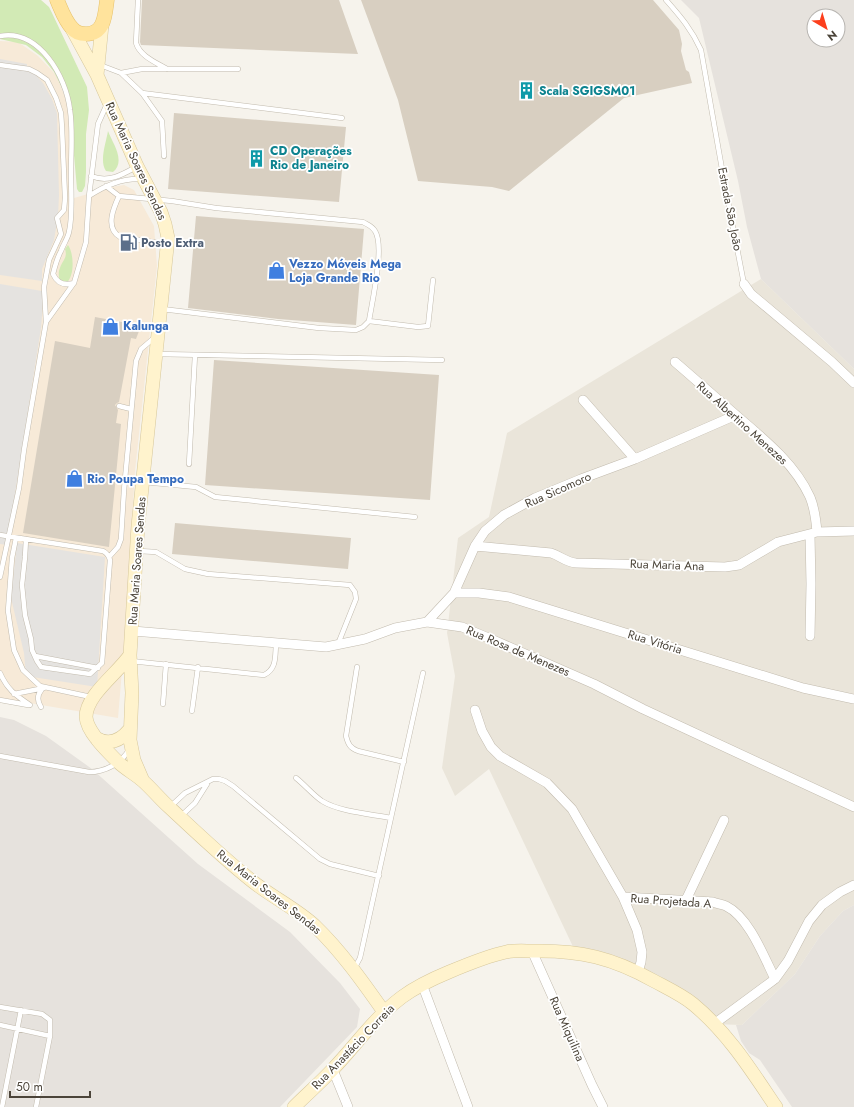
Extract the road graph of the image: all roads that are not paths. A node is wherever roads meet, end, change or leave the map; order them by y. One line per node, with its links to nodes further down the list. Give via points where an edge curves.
1 (57, 0): 6 (main road)
2 (107, 0): 5 (main road)
3 (138, 0): 9 (lane, via 138,48 143,54)
4 (666, 0): 27 (lane, Estrada São João, via 686,22 701,50)
5 (102, 25): 6 (main road, via 88,34); 11 (main road, Rua Maria Soares Sendas)
6 (72, 29): 11 (main road, Rua Maria Soares Sendas)
7 (0, 36): 26 (lane, via 17,36 28,40 40,50 59,75 67,94 70,117 69,232 53,274 59,283)
8 (0, 65): 30 (lane, via 29,69 47,80 61,113 65,198 64,210 57,218 61,234 49,260 44,287)
9 (168, 69): 10 (lane); 12 (lane, via 142,69)
10 (238, 69)
11 (98, 70): 12 (lane); 14 (main road, Rua Maria Soares Sendas)
12 (121, 73): 13 (lane)
13 (142, 93): 15 (lane); 16 (lane, via 162,120)
14 (108, 100): 17 (main road, Rua Maria Soares Sendas); 18 (lane, via 98,124)
15 (342, 118)
16 (164, 156)
17 (138, 166): 18 (lane, via 106,180); 19 (main road, Rua Maria Soares Sendas)
18 (91, 176): 21 (lane)
19 (144, 179): 20 (lane, via 132,179); 23 (main road, Rua Maria Soares Sendas)
20 (106, 186): 21 (lane); 22 (lane)
21 (89, 196): 26 (lane, via 86,242)
22 (119, 196): 23 (lane); 24 (lane, via 112,210 114,234)
23 (154, 199): 24 (main road, Rua Maria Soares Sendas, via 164,221); 29 (lane, via 216,208 363,222 371,226 376,233 379,258)
24 (168, 244): 28 (main road, Rua Maria Soares Sendas)
25 (433, 280): 29 (lane, via 428,326)
26 (74, 283): 30 (lane)
27 (744, 284): 36 (street, Estrada São João, via 751,294)
28 (161, 309): 29 (lane, via 318,328 356,330); 31 (main road, Rua Maria Soares Sendas)
29 (369, 321)
30 (46, 322): 48 (lane)
31 (158, 334): 32 (main road, Rua Maria Soares Sendas); 39 (lane, via 142,350 136,361)
32 (156, 354): 33 (lane); 43 (main road, Rua Maria Soares Sendas)
33 (195, 355): 34 (lane); 42 (lane)
34 (442, 360)
35 (675, 362): 40 (street, Rua Albertino Menezes)
36 (854, 382)
37 (583, 400): 41 (street)
38 (119, 406): 39 (lane)
39 (131, 409): 53 (lane, via 121,539)
40 (736, 415): 41 (street, Rua Sicomoro); 46 (street, Rua Albertino Menezes, via 764,440 802,482 816,515)
41 (635, 459): 51 (street, Rua Sicomoro, via 535,498 504,516 485,531)
42 (188, 464)
43 (143, 482): 44 (lane, via 196,487 215,497); 52 (main road, Rua Maria Soares Sendas)
44 (415, 517)
45 (854, 531): 46 (street, Rua Maria Ana)
46 (814, 534): 51 (street, Rua Maria Ana, via 778,542 739,565 725,567 576,563 551,553); 58 (street, Rua Albertino Menezes)
47 (0, 535): 48 (lane)
48 (9, 537): 49 (lane); 54 (lane)
49 (16, 538): 50 (lane); 70 (lane, via 8,611 14,650 23,670)
50 (26, 539): 53 (lane, via 103,551); 61 (lane, via 22,585 25,615)
51 (475, 546): 55 (street, Rua Sicomoro)
52 (137, 551): 57 (main road, Rua Maria Soares Sendas); 60 (lane, via 156,552 185,569 208,574 350,586 355,592 356,599)
53 (109, 557): 66 (lane, via 104,649 102,663)
54 (0, 576)
55 (454, 593): 56 (street, Rua Sicomoro); 74 (street, Rua Vitória, via 509,597 803,688)
56 (427, 622): 60 (street, Rua Rosa de Menezes, via 395,628); 90 (street, Rua Rosa de Menezes, via 462,627 491,639 594,684)
57 (133, 631): 59 (street, Rua Rosa de Menezes); 62 (main road, Rua Maria Soares Sendas)
58 (810, 636)
59 (276, 644): 60 (street, Rua Rosa de Menezes, via 326,647); 64 (lane, via 273,669 264,675)
60 (338, 645)
61 (35, 656): 66 (lane); 66 (lane, via 41,667 90,674)
62 (131, 658): 63 (lane); 69 (main road, Rua Maria Soares Sendas); 71 (main road, Rua Maria Soares Sendas)
63 (166, 664): 64 (lane); 76 (lane)
64 (198, 667): 79 (lane)
65 (357, 667): 85 (lane, via 347,743 358,751)
66 (98, 668)
67 (0, 673): 72 (lane)
68 (423, 673): 85 (lane)
69 (104, 685): 71 (main road, via 120,681 127,685); 73 (main road, Rua Maria Soares Sendas)
70 (44, 688): 72 (lane); 73 (lane); 77 (lane, via 38,698)
71 (132, 693): 80 (main road, Rua Maria Soares Sendas)
72 (14, 694): 75 (lane, via 30,705)
73 (93, 697): 81 (main road, Rua Maria Soares Sendas, via 88,706 86,719)
74 (854, 699)
75 (0, 700)
76 (163, 704)
77 (41, 707)
78 (475, 710): 96 (street, via 491,747 500,756 547,783 572,809)
79 (192, 711)
80 (129, 730): 81 (main road, via 113,742 104,742); 82 (main road, Rua Maria Soares Sendas)
81 (96, 738): 84 (main road, Rua Maria Soares Sendas)
82 (131, 747): 84 (lane); 87 (main road, Rua Maria Soares Sendas)
83 (0, 756): 84 (lane, via 89,772 97,772)
84 (118, 762): 87 (main road, Rua Maria Soares Sendas)
85 (404, 762): 92 (lane)
86 (296, 778): 92 (lane, via 328,804)
87 (143, 781): 89 (main road, Rua Maria Soares Sendas)
88 (207, 783): 89 (lane, via 185,793); 91 (lane, via 195,803); 94 (lane, via 213,779 225,781 309,850 330,864)
89 (170, 807): 91 (main road, Rua Maria Soares Sendas)
90 (854, 807)
91 (180, 817): 99 (main road, Rua Maria Soares Sendas, via 231,864 313,925)
92 (391, 818): 94 (lane)
93 (724, 820): 97 (street)
94 (378, 876): 99 (lane, via 360,958)
95 (854, 886): 101 (street, via 822,905 809,921 788,961)
96 (623, 898): 97 (street, Rua Projetada A); 100 (street, via 640,941 642,952)
97 (686, 900): 101 (street, Rua Projetada A, via 713,902 726,906 736,914 745,923)
98 (532, 951): 100 (main road, Rua Anastácio Correia, via 556,950 595,956); 102 (main road, Rua Anastácio Correia, via 507,952 470,962); 116 (street, Rua Miquilina)
99 (354, 971): 105 (main road, Rua Maria Soares Sendas)
100 (638, 972): 106 (main road, Rua Anastácio Correia, via 692,1003)
101 (774, 979): 106 (street)
102 (422, 984): 105 (main road, Rua Anastácio Correia); 115 (street)
103 (0, 1007): 104 (lane)
104 (21, 1010): 108 (lane); 109 (lane, via 42,1014 50,1020)
105 (384, 1012): 110 (main road, Rua Anastácio Correia)
106 (714, 1024): 117 (main road, Rua Anastácio Correia, via 745,1060)
107 (0, 1025): 108 (lane)
108 (17, 1028): 109 (lane); 111 (lane)
109 (50, 1036): 112 (lane)
110 (333, 1070): 113 (main road, Rua Anastácio Correia); 114 (street)
111 (2, 1107)
112 (36, 1107)
113 (294, 1107)
114 (348, 1107)
115 (468, 1107)
116 (603, 1107)
117 (776, 1107)

